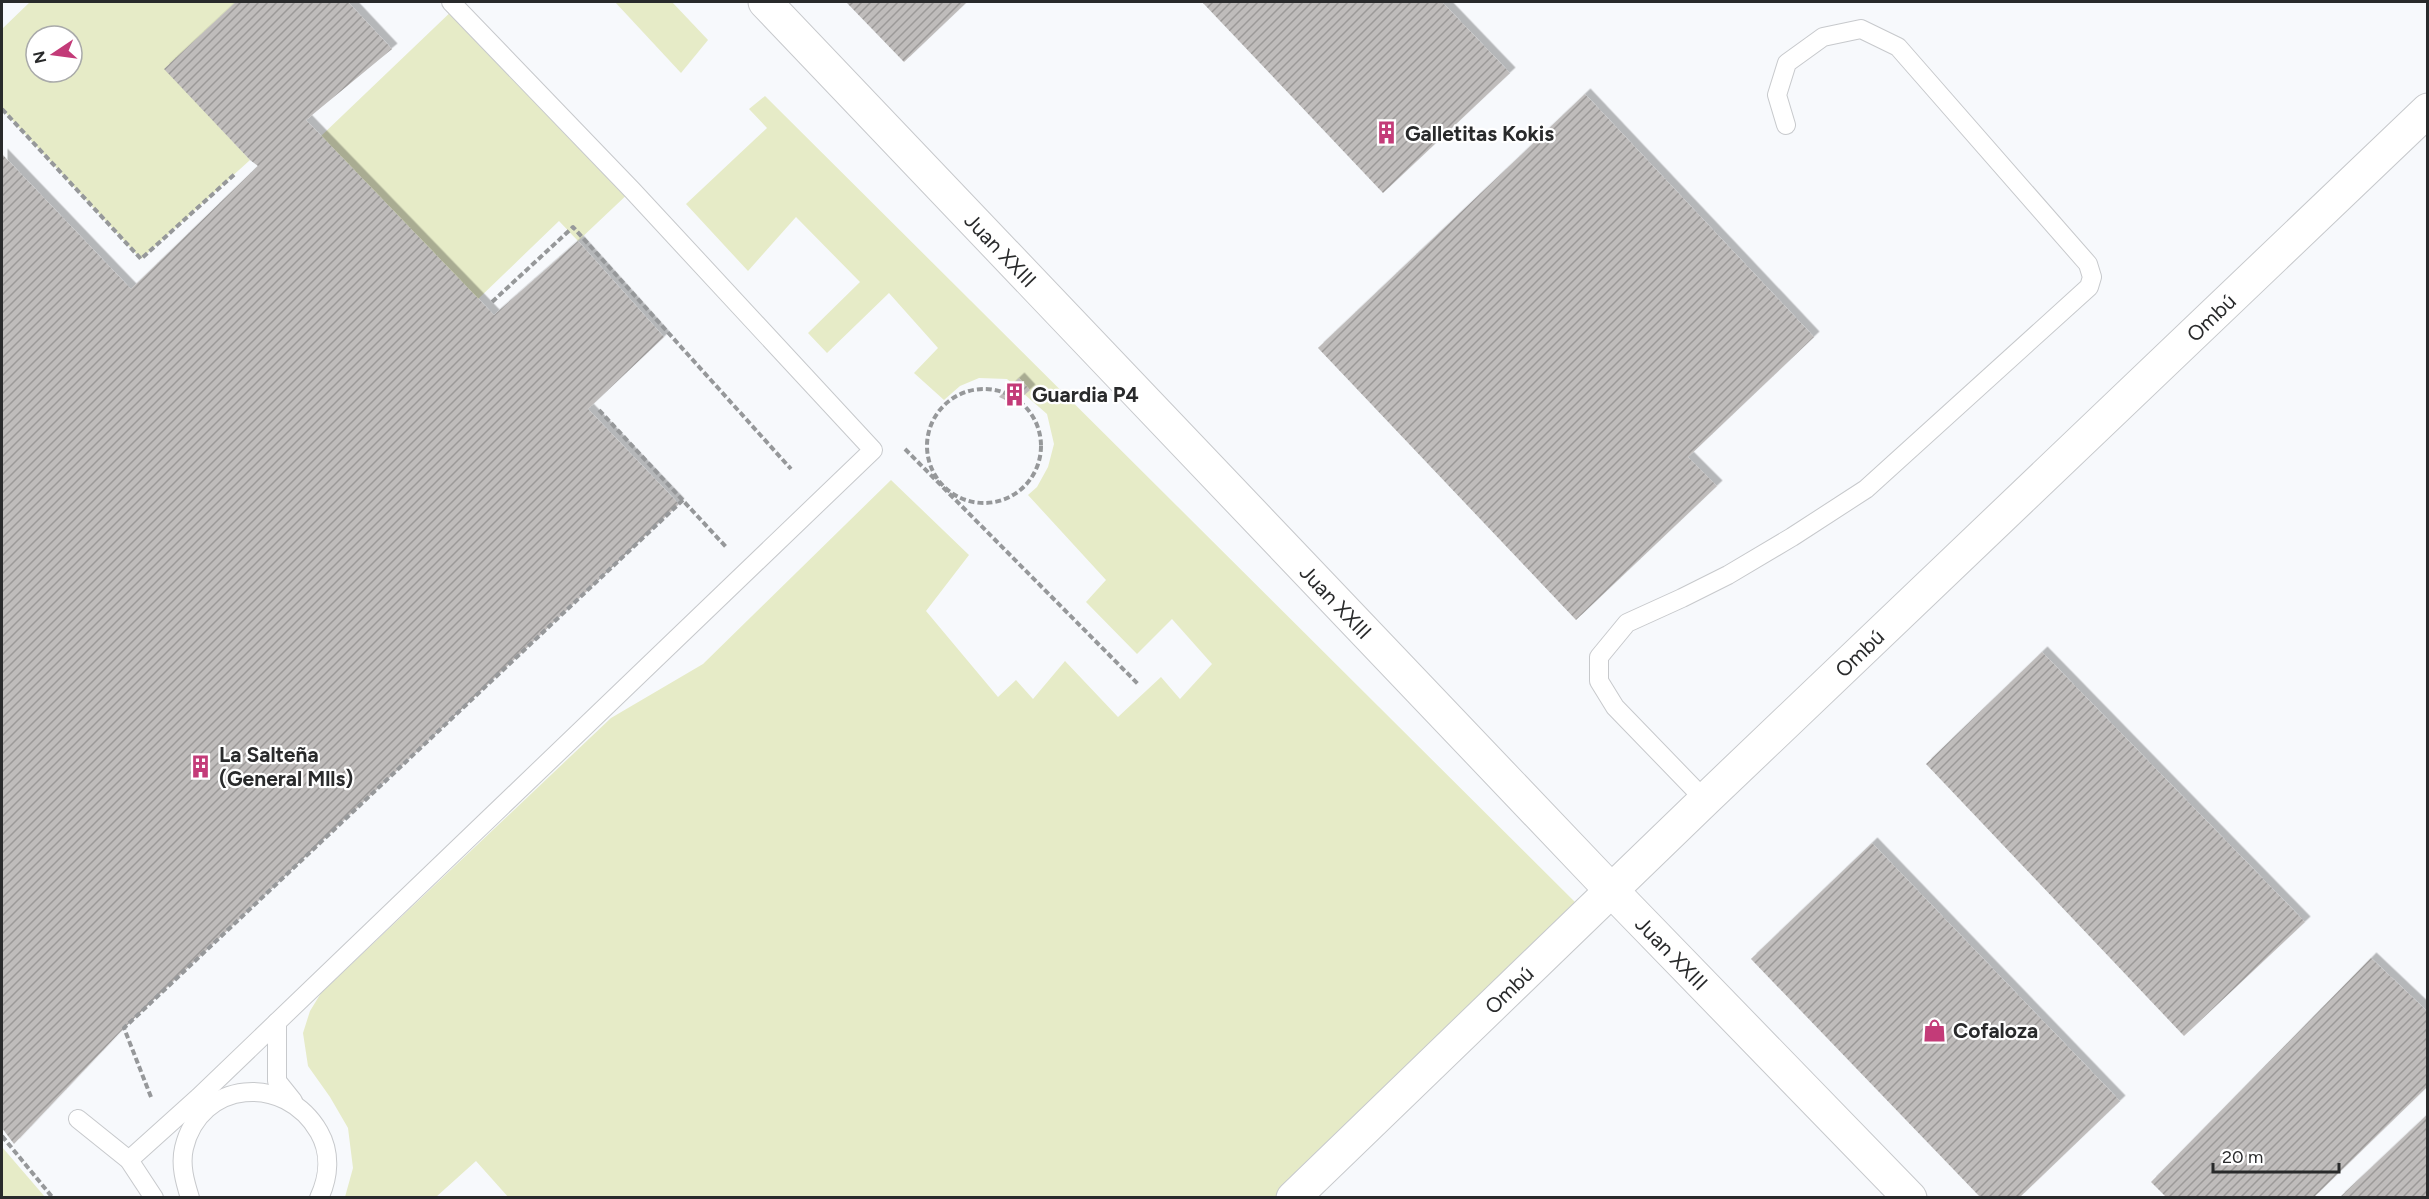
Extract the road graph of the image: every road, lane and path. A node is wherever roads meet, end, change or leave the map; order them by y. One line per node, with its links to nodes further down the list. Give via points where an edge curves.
1 (452, 2): 12 (lane, via 873,450)
2 (765, 2): 14 (street, Juan XXIII)
3 (2, 109): 6 (path, via 141,259)
4 (2427, 110): 13 (street, Ombú)
5 (1786, 125): 13 (lane, via 1777,95 1787,63 1823,37 1861,29 1898,47 2088,264 2092,277 2089,287 1866,489 1728,575 1627,622 1599,657 1599,681 1615,707)
6 (236, 173)
7 (492, 303): 10 (path, via 573,227)
8 (599, 410): 11 (path)
9 (1041, 449): 9 (path, via 1032,413 1018,399 983,387 964,391 947,401 934,415 927,433 932,471 943,488 976,503 995,502 1027,484)
10 (791, 469)
11 (683, 500): 12 (path); 16 (path, via 124,1028)
12 (748, 571): 15 (lane)
13 (1705, 800): 14 (street, Ombú)
14 (1611, 890): 27 (street, Ombú); 28 (street, Juan XXIII)
15 (277, 1022): 17 (lane); 18 (lane, via 277,1081)
16 (151, 1097)
17 (199, 1097): 20 (lane); 22 (lane)
18 (294, 1103): 20 (lane, via 272,1094 249,1092 226,1097 206,1110); 26 (lane, via 311,1118 323,1138 328,1161 326,1184)
19 (78, 1119): 22 (lane)
20 (192, 1128): 25 (lane, via 183,1149 183,1175)
21 (2, 1136): 23 (path)
22 (129, 1160): 24 (lane)
23 (53, 1197)
24 (154, 1197)
25 (190, 1197)
26 (319, 1197)
27 (1293, 1197)
28 (1910, 1197)

